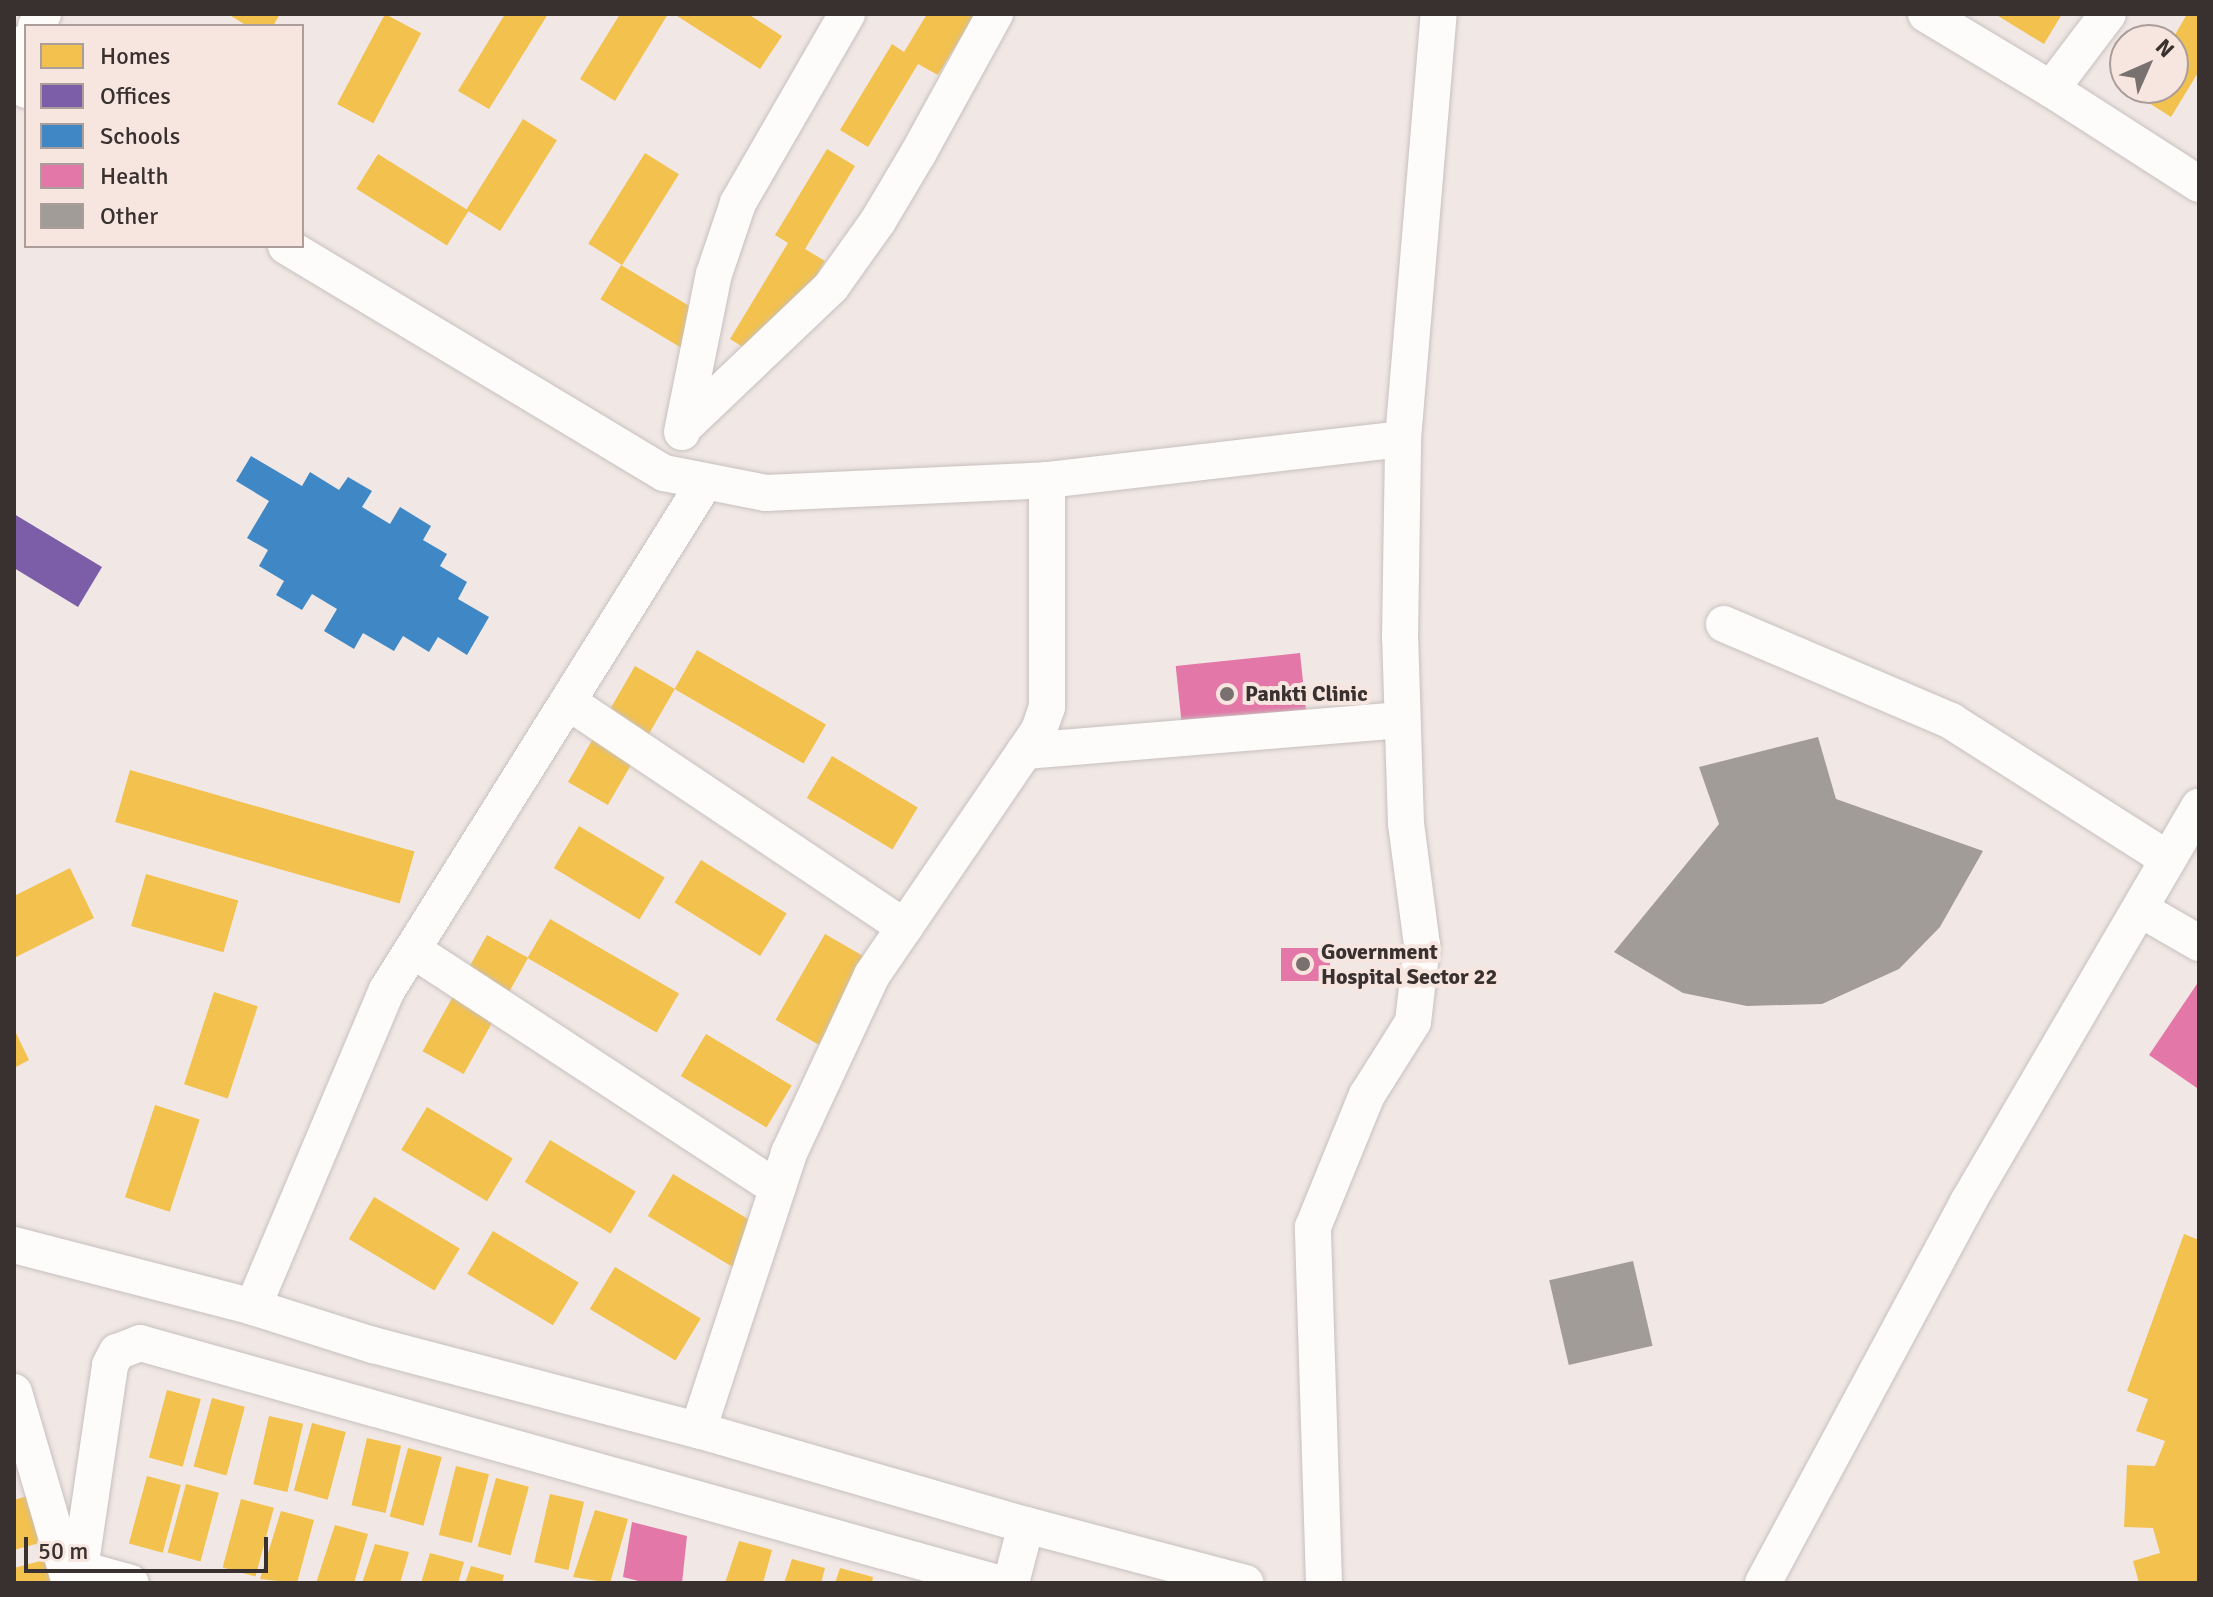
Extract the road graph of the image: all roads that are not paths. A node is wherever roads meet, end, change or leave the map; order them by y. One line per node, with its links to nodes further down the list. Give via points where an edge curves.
1 (847, 14): 9 (street, via 738,203 714,274)
2 (995, 14): 9 (street, via 913,163 831,287)
3 (1439, 14): 10 (street)
4 (1926, 14): 6 (street)
5 (2108, 14): 6 (street)
6 (2051, 89): 7 (street)
7 (2199, 184)
8 (289, 248): 11 (street)
9 (685, 426): 11 (street)
10 (1403, 439): 12 (street); 16 (street)
11 (664, 473): 13 (street)
12 (1047, 480): 13 (street, via 766,493); 17 (street, via 1047,707)
13 (705, 482): 15 (street)
14 (1724, 624): 19 (street, via 1951,721)
15 (570, 703): 21 (street); 23 (street)
16 (1402, 720): 17 (street); 35 (street, via 1406,824 1422,945 1413,1022 1367,1095 1313,1227)
17 (1025, 751): 21 (street)
18 (2199, 806): 19 (street)
19 (2168, 859): 20 (street)
20 (2140, 909): 22 (street); 36 (street, via 1968,1202)
21 (905, 927): 24 (street, via 872,975)
22 (2199, 943)
23 (413, 950): 24 (street); 26 (street, via 387,990)
24 (777, 1188): 28 (street)
25 (14, 1245): 26 (street)
26 (253, 1307): 28 (street, via 373,1345)
27 (14, 1392): 30 (street)
28 (698, 1430): 29 (street)
29 (1026, 1525): 33 (street); 34 (street)
30 (72, 1572): 31 (street); 32 (street, via 110,1365 117,1352 140,1343)
31 (131, 1583)
32 (997, 1583)
33 (1011, 1583)
34 (1245, 1583)
35 (1324, 1583)
36 (1763, 1583)

